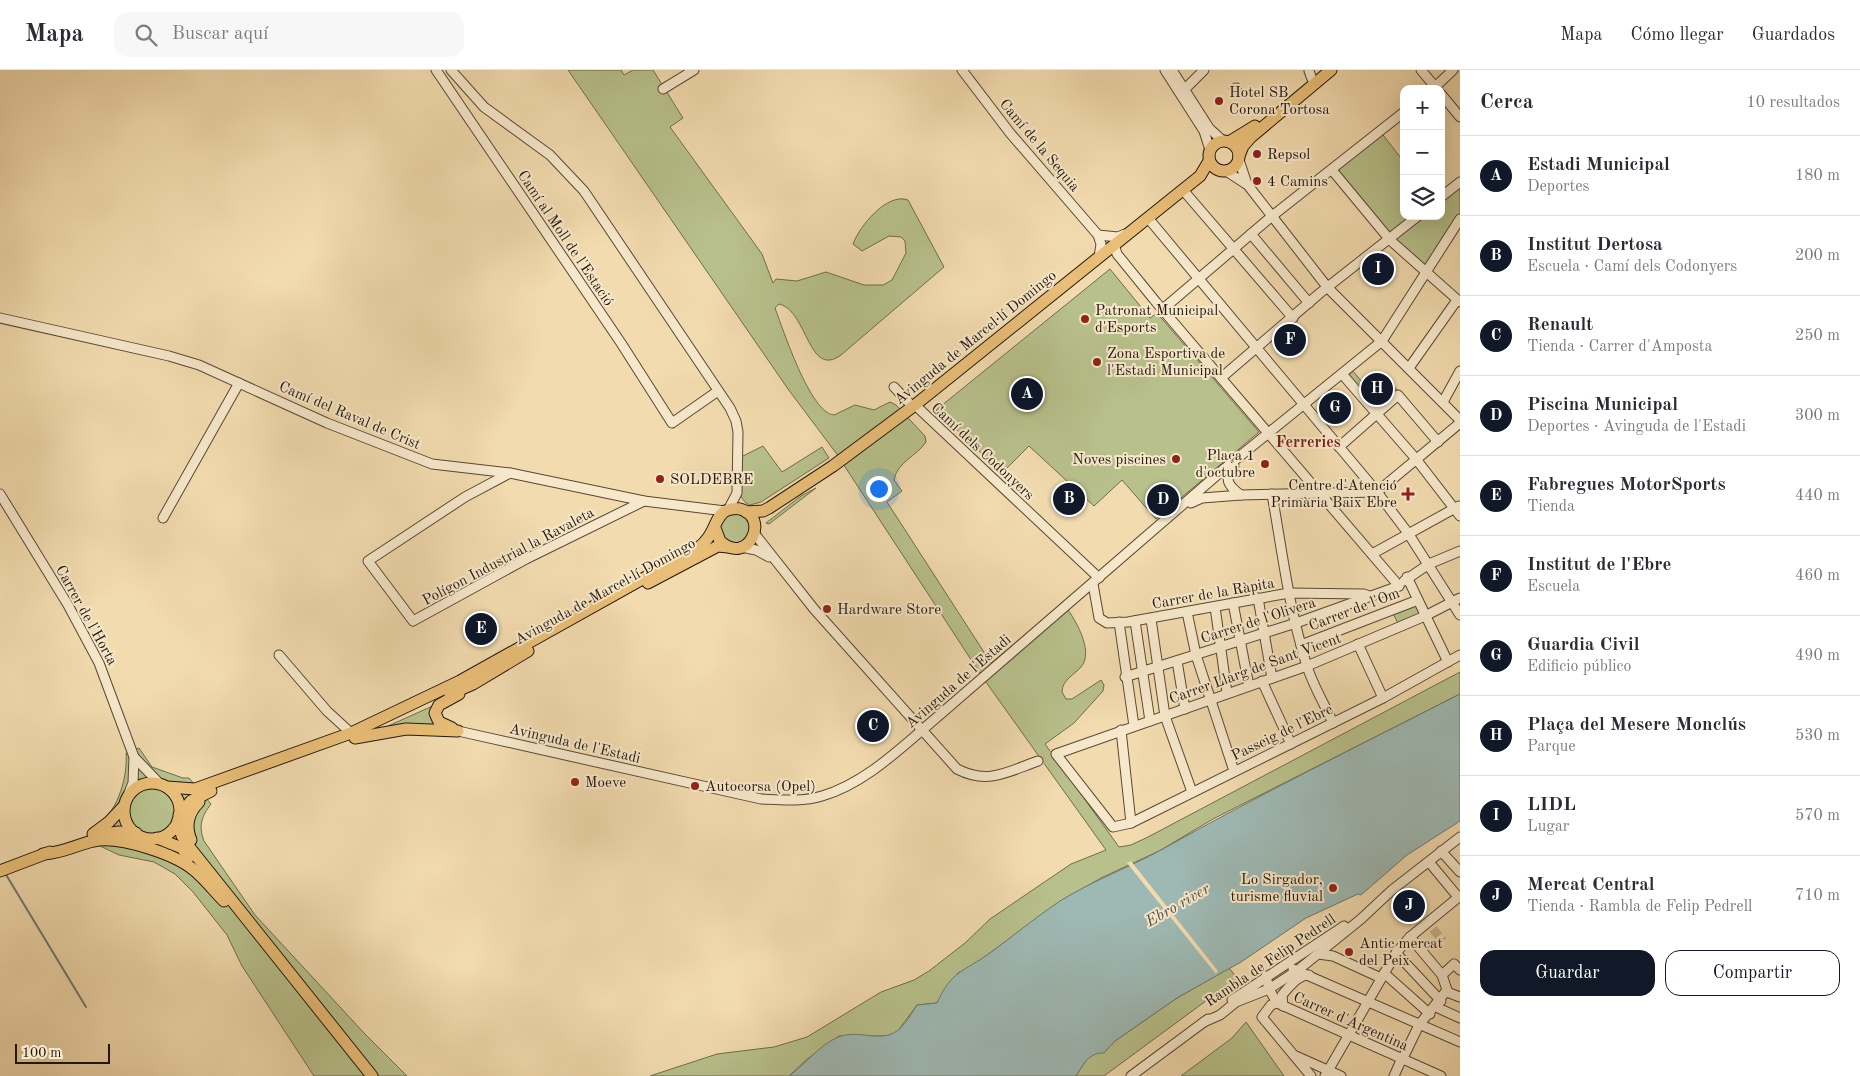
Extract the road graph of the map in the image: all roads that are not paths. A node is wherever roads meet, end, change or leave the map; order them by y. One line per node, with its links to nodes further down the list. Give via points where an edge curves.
1 (436, 70): 56 (street, Camí al Moll de l'Estació, via 672,423)
2 (451, 70): 56 (street, via 484,107 550,155 584,191)
3 (694, 70): 14 (street)
4 (962, 70): 35 (street, Camí de la Sequia, via 1010,133)
5 (1165, 70): 20 (street, via 1204,131)
6 (1172, 70): 15 (street)
7 (1204, 70): 15 (street)
8 (1331, 70): 21 (main road, via 1251,137)
9 (1421, 70): 12 (street)
10 (1450, 71): 13 (street)
11 (1312, 72): 19 (main road, via 1247,132)
12 (1433, 85)
13 (1440, 85)
14 (663, 89)
15 (1185, 89): 19 (street, via 1209,128)
16 (1445, 99): 18 (street)
17 (1400, 115): 22 (street)
18 (1460, 117)
19 (1226, 141): 20 (main road, via 1216,143); 21 (main road, via 1236,147)
20 (1209, 156): 23 (main road); 24 (main road, Avinguda de Marcel·lí Domingo)
21 (1239, 158): 23 (main road, via 1235,167); 26 (street)
22 (1332, 170): 29 (street); 36 (street)
23 (1223, 171): 24 (main road, Avinguda de Marcel·lí Domingo); 26 (street)
24 (1200, 176): 27 (main road, Avinguda de Marcel·lí Domingo)
25 (1460, 182): 28 (street)
26 (1246, 184): 29 (street)
27 (1183, 190): 30 (main road, Avinguda de Marcel·lí Domingo); 38 (street)
28 (1445, 194)
29 (1272, 217): 34 (street); 42 (street)
30 (1148, 218): 33 (main road, Avinguda de Marcel·lí Domingo); 41 (street)
31 (1460, 218): 40 (street, Avinguda de l'Estadi)
32 (1413, 220): 36 (street)
33 (1130, 233): 35 (street, via 1118,237); 37 (main road, Avinguda de Marcel·lí Domingo)
34 (1251, 234): 38 (street); 44 (street)
35 (1098, 235): 39 (street, via 1101,244)
36 (1390, 240): 40 (street); 42 (street)
37 (1114, 244): 39 (main road, Avinguda de Marcel·lí Domingo); 45 (street, via 1117,254)
38 (1234, 248): 41 (street); 47 (street)
39 (1099, 257): 59 (main road, Avinguda de Marcel·lí Domingo)
40 (1426, 272): 43 (street); 48 (street, Avinguda de l'Estadi)
41 (1198, 280): 45 (street); 49 (street)
42 (1328, 288): 44 (street); 48 (street)
43 (1458, 301): 50 (street)
44 (1309, 303): 47 (street)
45 (1163, 309): 53 (street)
46 (0, 318): 54 (street, Camí del Raval de Crist, via 170,356)
47 (1293, 318): 49 (street)
48 (1382, 341): 50 (street); 52 (street, Avinguda de l'Estadi)
49 (1257, 348): 53 (street); 58 (street)
50 (1409, 368): 57 (street)
51 (1460, 371): 57 (street)
52 (1342, 374): 58 (street, Avinguda de l'Estadi); 60 (street)
53 (1221, 378): 62 (street)
54 (239, 383): 67 (street, Camí del Raval de Crist, via 327,424 432,464); 84 (street)
55 (894, 387): 59 (street, Camí dels Codonyers)
56 (718, 391): 72 (street, via 736,421)
57 (1443, 402): 61 (street)
58 (1304, 404): 62 (street, Avinguda de l'Estadi); 64 (street)
59 (914, 406): 80 (main road, Avinguda de Marcel·lí Domingo, via 834,466); 95 (street, Camí dels Codonyers)
60 (1376, 414): 63 (street, via 1398,395); 64 (street); 66 (street)
61 (1460, 422): 63 (street)
62 (1269, 434): 65 (street, Avinguda de l'Estadi); 69 (street)
63 (1438, 442): 66 (street)
64 (1339, 447): 70 (street)
65 (1251, 450): 68 (street, Avinguda de l'Estadi); 74 (street, via 1227,477 1231,488)
66 (1416, 459): 70 (street); 77 (street)
67 (510, 473): 76 (street, Camí del Raval de Crist); 76 (street, Polígon Industrial la Ravaleta, via 465,497 368,561 413,621 526,559)
68 (1205, 487): 75 (street); 82 (street, Avinguda de l'Estadi)
69 (1318, 492): 70 (street); 73 (street); 91 (street)
70 (1378, 492): 87 (street)
71 (0, 494): 142 (street, Carrer de l'Horta, via 90,643)
72 (737, 494): 79 (street); 81 (street)
73 (1272, 494): 74 (street); 97 (street)
74 (1241, 495): 75 (street)
75 (1206, 497): 82 (street, via 1195,500)
76 (644, 501): 78 (street, Camí del Raval de Crist)
77 (1458, 507): 83 (street); 87 (street)
78 (697, 509): 79 (street, Camí del Raval de Crist); 85 (street, via 712,519)
79 (727, 511): 81 (main road); 85 (main road)
80 (763, 511): 81 (main road, Avinguda de Marcel·lí Domingo); 86 (main road)
81 (746, 512): 86 (main road, via 754,522)
82 (1178, 512): 95 (street, Avinguda de l'Estadi)
83 (1460, 516)
84 (163, 518)
85 (715, 527): 88 (main road, via 717,537); 140 (main road, via 698,548 460,681)
86 (755, 531): 89 (main road, via 750,542); 92 (street)
87 (1408, 533): 91 (street); 93 (street)
88 (728, 547): 89 (main road); 127 (main road, Avinguda de Marcel·lí Domingo, via 712,549 606,606)
89 (741, 547): 92 (street, via 756,550)
90 (1460, 551): 93 (street)
91 (1372, 554): 96 (street)
92 (773, 560): 139 (street)
93 (1429, 564): 94 (street); 101 (street)
94 (1407, 577): 96 (street); 100 (street)
95 (1096, 581): 109 (street, Carrer de la Ràpita, via 1099,618 1102,622); 139 (street, Avinguda de l'Estadi)
96 (1399, 586): 98 (street, Carrer de l'Olivera)
97 (1289, 594): 98 (street, Carrer de la Ràpita); 99 (street, Carrer de la Ràpita); 110 (street)
98 (1369, 596): 110 (street, Carrer de l'Olivera)
99 (1258, 598): 102 (street, Carrer de la Ràpita); 111 (street)
100 (1418, 600): 106 (street); 114 (street, Carrer de l'Om)
101 (1456, 600): 105 (street); 106 (street, Carrer Llarg de Sant Vicent)
102 (1233, 603): 103 (street, Carrer de la Ràpita); 112 (street)
103 (1214, 607): 104 (street, Carrer de la Ràpita); 115 (street)
104 (1187, 612): 107 (street, Carrer de la Ràpita); 117 (street)
105 (1460, 615)
106 (1425, 616): 113 (street, Carrer Llarg de Sant Vicent); 120 (street)
107 (1151, 618): 108 (street, Carrer de la Ràpita); 122 (street)
108 (1136, 621): 109 (street, Carrer de la Ràpita); 123 (street)
109 (1119, 622): 124 (street)
110 (1296, 623): 111 (street, Carrer de l'Olivera); 114 (street)
111 (1263, 634): 112 (street, Carrer de l'Olivera); 125 (street)
112 (1241, 640): 115 (street, Carrer de l'Olivera); 128 (street)
113 (1358, 644): 121 (street, Carrer Llarg de Sant Vicent); 130 (street)
114 (1301, 645): 121 (street)
115 (1220, 646): 117 (street, Carrer de l'Olivera); 129 (street)
116 (279, 655): 140 (street)
117 (1196, 655): 119 (street, Carrer de l'Olivera); 131 (street)
118 (1460, 655): 120 (street, Passeig de l'Ebre)
119 (1177, 661): 122 (street, Carrer de l'Olivera); 132 (street)
120 (1448, 662): 130 (street, Passeig de l'Ebre)
121 (1307, 666): 125 (street, Carrer Llarg de Sant Vicent); 135 (street)
122 (1158, 667): 123 (street, Carrer de l'Olivera); 133 (street)
123 (1143, 673): 124 (street, Carrer de l'Olivera); 134 (street)
124 (1125, 677): 136 (street)
125 (1272, 678): 126 (street, Carrer Llarg de Sant Vicent)
126 (1262, 681): 128 (street, Carrer Llarg de Sant Vicent); 141 (street)
127 (473, 684): 138 (main road, via 436,708 439,722); 140 (main road, Avinguda de Marcel·lí Domingo)
128 (1248, 686): 129 (street, Carrer Llarg de Sant Vicent)
129 (1227, 693): 131 (street, Carrer Llarg de Sant Vicent)
130 (1383, 698): 135 (street, Passeig de l'Ebre)
131 (1210, 699): 132 (street, Carrer Llarg de Sant Vicent); 144 (street)
132 (1185, 709): 133 (street, Carrer Llarg de Sant Vicent)
133 (1165, 716): 134 (street, Carrer Llarg de Sant Vicent); 147 (street)
134 (1150, 721): 136 (street, Carrer Llarg de Sant Vicent)
135 (1333, 723): 141 (street, Passeig de l'Ebre)
136 (1134, 726): 137 (street, Carrer Llarg de Sant Vicent)
137 (1121, 730): 151 (street); 152 (street, Carrer Llarg de Sant Vicent, via 1056,754)
138 (458, 731): 139 (street, Avinguda de l'Estadi, via 761,799 792,801 822,796 853,783 886,761); 140 (main road, via 406,729)
139 (921, 731): 143 (street, via 957,768 980,778)
140 (353, 736): 145 (main road, via 195,789); 146 (main road, Avinguda de Marcel·lí Domingo)
141 (1291, 744): 144 (street, Passeig de l'Ebre)
142 (134, 757): 145 (street); 148 (street, via 133,783)
143 (1038, 761)
144 (1234, 771): 147 (street, Passeig de l'Ebre)
145 (163, 785): 148 (main road, via 144,784); 150 (main road, via 177,799)
146 (224, 786): 150 (main road, via 197,797); 159 (main road, via 202,798 190,814 187,828)
147 (1192, 792): 151 (street, Passeig de l'Ebre)
148 (128, 795): 149 (main road)
149 (124, 806): 153 (main road, via 126,822); 154 (main road)
150 (179, 818): 156 (main road, via 170,832); 159 (main road, via 185,842)
151 (1131, 823): 152 (street, Passeig de l'Ebre)
152 (1113, 827)
153 (136, 833): 154 (main road); 156 (main road, via 146,838)
154 (92, 836): 158 (main road)
155 (1460, 837): 157 (street, Rambla de Felip Pedrell)
156 (157, 838): 164 (main road, via 182,848)
157 (1441, 851): 160 (street, Rambla de Felip Pedrell); 162 (street)
158 (43, 854): 161 (main road); 164 (main road, via 60,854 99,840 119,842 179,861 196,871)
159 (200, 860): 193 (main road)
160 (1429, 862): 163 (street); 165 (street, Rambla de Felip Pedrell)
161 (2, 870)
162 (1460, 872)
163 (1459, 896): 166 (street)
164 (224, 901): 192 (main road)
165 (1368, 911): 168 (street, Rambla de Felip Pedrell); 170 (street, Rambla de Felip Pedrell)
166 (1410, 937): 167 (street); 175 (street)
167 (1396, 953): 174 (street); 182 (street)
168 (1318, 954): 169 (street, Rambla de Felip Pedrell); 174 (street, via 1333,956)
169 (1308, 962): 172 (street, Rambla de Felip Pedrell); 173 (street)
170 (1282, 966): 172 (street); 176 (street, Rambla de Felip Pedrell)
171 (1457, 967): 175 (street)
172 (1298, 970): 173 (street); 177 (street, Rambla de Felip Pedrell)
173 (1309, 975): 180 (street); 181 (street, via 1298,978 1282,995)
174 (1383, 975): 180 (street); 182 (street)
175 (1442, 975): 178 (street)
176 (1266, 976): 177 (street, Carrer d'Argentina); 185 (street, Rambla de Felip Pedrell)
177 (1268, 990): 181 (street, Carrer d'Argentina); 183 (street, Rambla de Felip Pedrell, via 1236,1002)
178 (1447, 992): 179 (street); 182 (street)
179 (1460, 997)
180 (1367, 1002): 186 (street); 187 (street)
181 (1280, 1005): 183 (street, via 1258,998); 187 (street, Carrer d'Argentina); 189 (street, via 1266,1009 1262,1018)
182 (1435, 1007): 184 (street); 186 (street)
183 (1220, 1015): 185 (street, Rambla de Felip Pedrell)
184 (1460, 1018)
185 (1204, 1022): 194 (street)
186 (1419, 1025): 188 (street); 190 (street)
187 (1348, 1035): 190 (street, Carrer d'Argentina); 191 (street)
188 (1460, 1042)
189 (1292, 1054): 191 (street); 195 (street)
190 (1402, 1058): 197 (street); 198 (street, Carrer d'Argentina)
191 (1327, 1073): 196 (street)
192 (362, 1076)
193 (372, 1076)
194 (1131, 1076)
195 (1311, 1076)
196 (1341, 1076)
197 (1394, 1076)
198 (1441, 1076)

